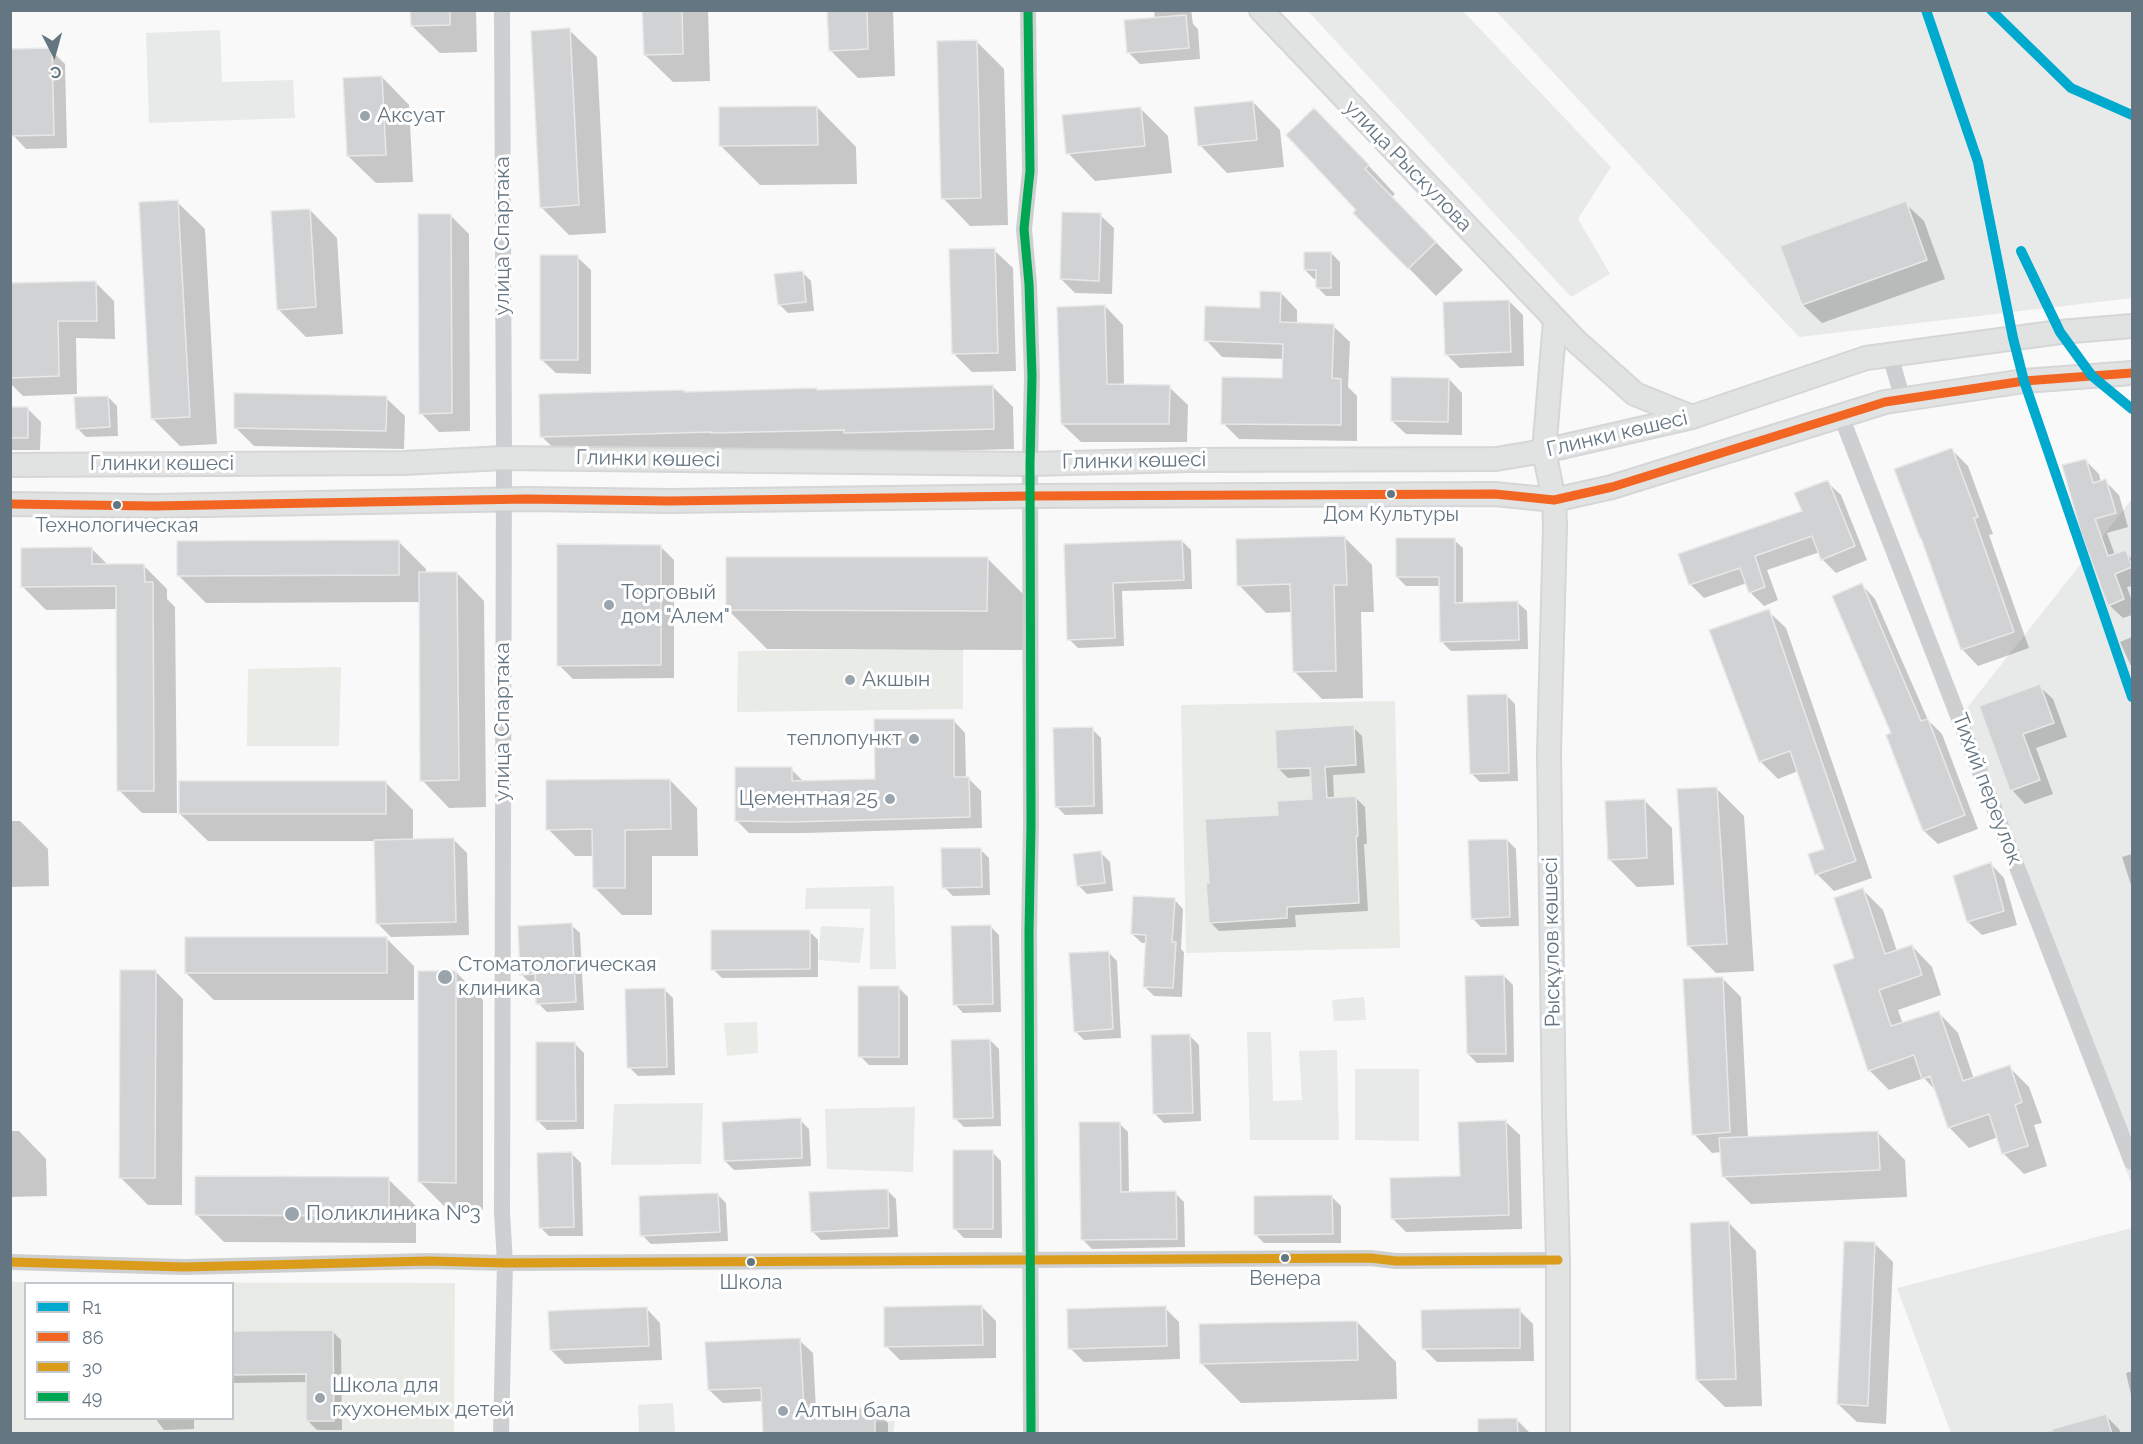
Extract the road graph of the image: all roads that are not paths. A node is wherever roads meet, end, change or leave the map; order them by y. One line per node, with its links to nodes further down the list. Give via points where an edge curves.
1 (502, 10): 12 (street, улица Спартака)
2 (1028, 10): 13 (street, via 1030,171 1024,229 1032,376)
3 (1261, 10): 4 (main road, улица Рыскулова)
4 (1556, 321): 10 (main road, улица Рыскулова, via 1635,394); 11 (main road)
5 (2133, 326): 6 (main road, Глинки көшесі)
6 (1890, 355): 8 (street); 10 (main road, Глинки көшесі, via 1866,358)
7 (2133, 373): 8 (main road, Глинки көшесі, via 2024,381)
8 (1903, 400): 9 (main road, Глинки көшесі)
9 (1841, 416): 17 (main road, Глинки көшесі, via 1612,488); 19 (street, Тихий переулок)
10 (1692, 417): 11 (main road, Глинки көшесі)
11 (1544, 451): 13 (main road, Глинки көшесі, via 1496,459); 17 (main road, Рысқұлов көшесі)
12 (504, 458): 13 (main road, Глинки көшесі); 14 (main road, Глинки көшесі, via 403,463); 16 (street, улица Спартака)
13 (1030, 464): 15 (street)
14 (10, 465)
15 (1030, 496): 16 (main road, Глинки көшесі); 17 (main road, Глинки көшесі, via 1495,494); 20 (street)
16 (503, 500): 18 (main road, Глинки көшесі, via 154,506); 23 (street, улица Спартака)
17 (1554, 500): 21 (main road, Рысқұлов көшесі, via 1550,753)
18 (10, 504)
19 (2133, 1162)
20 (1030, 1259): 21 (street); 23 (street); 25 (street)
21 (1558, 1260): 26 (main road, Рысқұлов көшесі)
22 (10, 1262): 23 (street, via 184,1267)
23 (505, 1263): 24 (street, улица Спартака)
24 (501, 1434)
25 (1031, 1434)
26 (1558, 1434)

